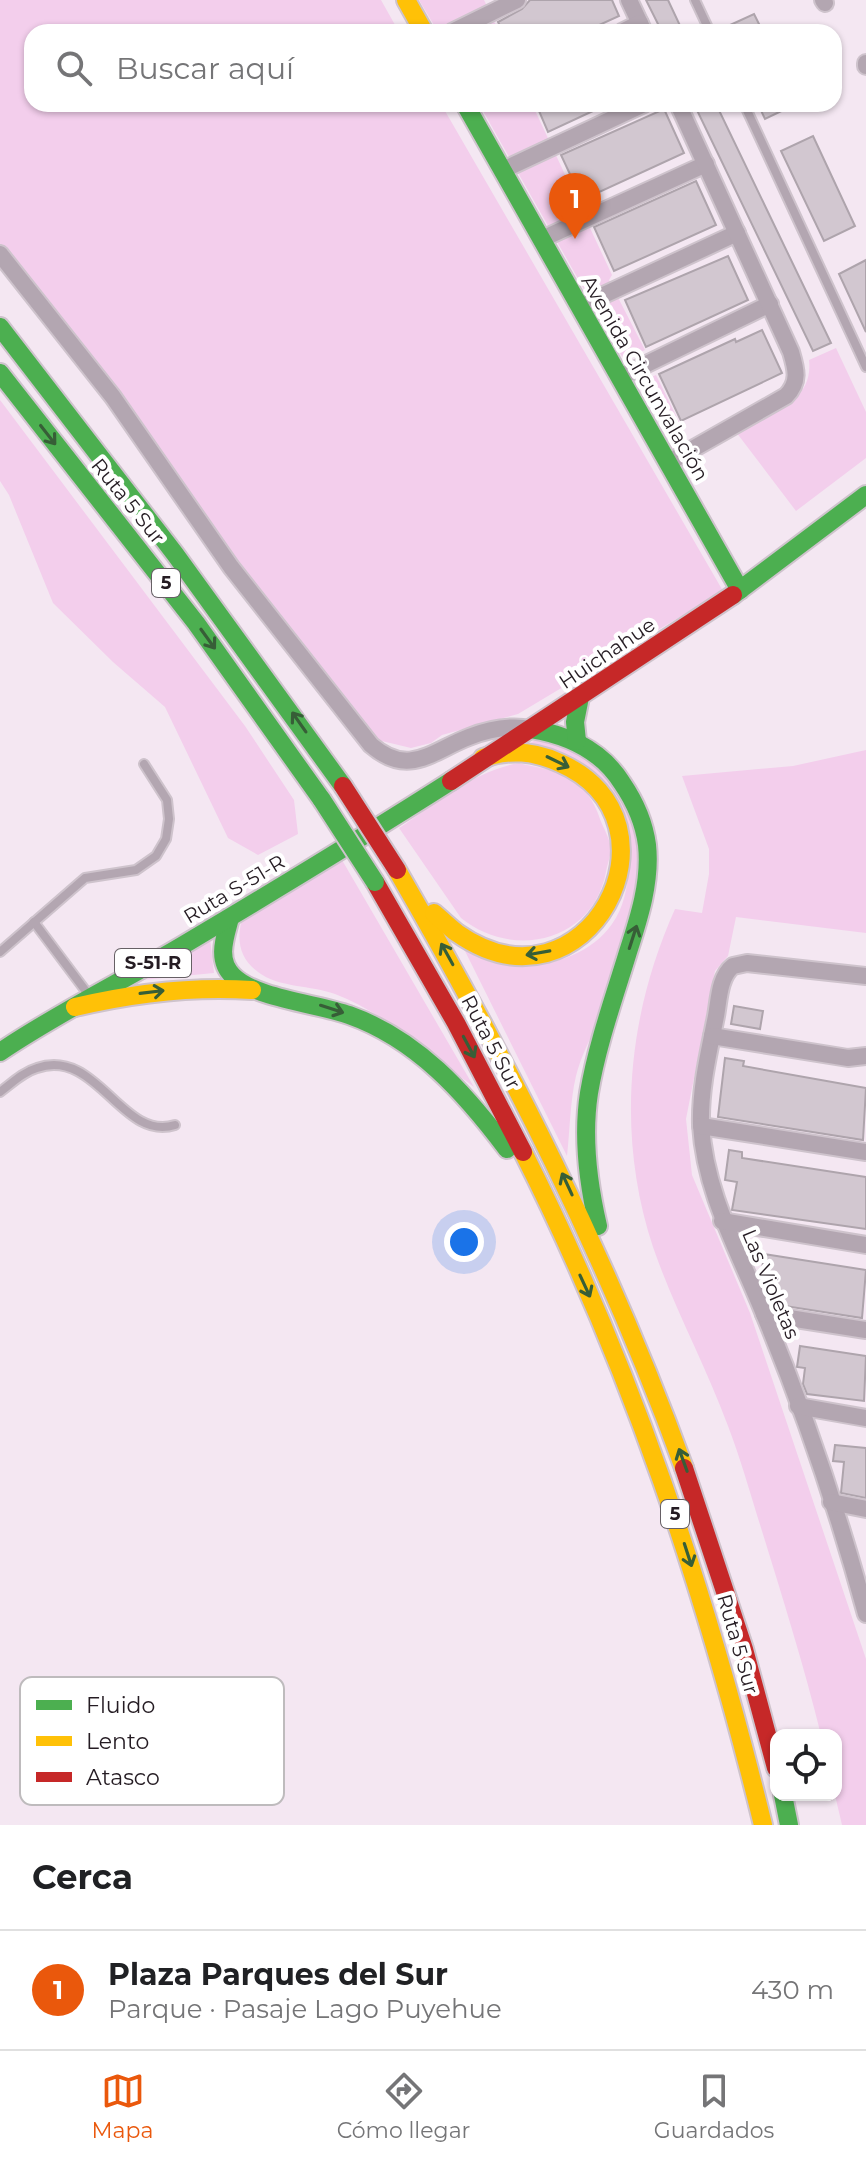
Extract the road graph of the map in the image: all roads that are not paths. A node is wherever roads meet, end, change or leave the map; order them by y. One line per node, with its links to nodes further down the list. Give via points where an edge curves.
1 (406, 0): 5 (main road)
2 (517, 0): 6 (street)
3 (629, 0): 7 (street)
4 (695, 0): 8 (lane)
5 (420, 24)
6 (468, 24)
7 (640, 24)
8 (706, 24)
9 (471, 112): 14 (main road, Avenida Circunvalación)
10 (627, 112): 14 (street)
11 (682, 112): 13 (street)
12 (748, 112): 21 (lane)
13 (706, 164): 15 (street); 16 (street)
14 (503, 170): 16 (main road, Avenida Circunvalación)
15 (737, 233): 18 (street); 19 (street)
16 (542, 239): 19 (main road, Avenida Circunvalación)
17 (0, 254): 28 (street, via 113,397 231,567 371,745 397,760 418,761 485,732)
18 (770, 304): 23 (street); 24 (street, via 794,360 794,388)
19 (580, 306): 23 (main road, Avenida Circunvalación)
20 (0, 327): 33 (main road, Ruta 5 Sur / 5, one-way to 20, bridge, via 262,668)
21 (866, 367)
22 (0, 373): 47 (main road, Ruta 5 Sur / 5, one-way to 47, bridge, via 196,623 322,800 459,1028)
23 (620, 377): 24 (main road, Avenida Circunvalación)
24 (668, 463): 26 (main road, Avenida Circunvalación)
25 (866, 495): 26 (main road, Huichahue)
26 (740, 590): 27 (main road, Huichahue)
27 (580, 697): 28 (main road, Huichahue); 29 (main road)
28 (531, 729): 29 (main road); 30 (main road, Huichahue)
29 (577, 741): 50 (main road, one-way to 29, via 596,1219 586,1112 610,1011 644,904 648,858 630,795 603,760)
30 (483, 758): 32 (main road, Huichahue); 33 (main road, one-way to 33, via 513,751 546,756 584,777 604,800 617,828 621,859 615,889 601,916 554,950 526,956 497,953 471,944 447,926)
31 (144, 764): 35 (lane, via 167,800 166,839 156,856 136,870 85,878)
32 (365, 836): 34 (main road, Ruta S-51-R / S-51-R)
33 (397, 870): 50 (main road, Ruta 5 Sur / 5, one-way to 33, via 516,1081)
34 (230, 918): 38 (main road, via 222,944 227,968); 39 (main road, Ruta S-51-R / S-51-R)
35 (34, 922): 36 (lane); 39 (lane)
36 (0, 952)
37 (866, 976): 40 (street, Las Violetas, via 747,963 733,966 724,978)
38 (257, 990): 39 (main road, one-way to 38, via 174,989); 47 (main road, one-way to 47, via 355,1017 416,1051 480,1114)
39 (83, 1002): 41 (main road, Ruta S-51-R / S-51-R)
40 (712, 1036): 42 (street, via 848,1058); 45 (street, Las Violetas)
41 (0, 1052)
42 (866, 1056)
43 (0, 1092): 44 (lane, via 34,1069 60,1065 86,1075 142,1122)
44 (175, 1125)
45 (701, 1126): 46 (street); 48 (street, Las Violetas)
46 (866, 1152)
47 (552, 1216): 60 (main road, Ruta 5 Sur / 5, one-way to 60, via 635,1406 676,1517)
48 (722, 1221): 49 (street); 51 (street, Las Violetas)
49 (866, 1245)
50 (622, 1306): 58 (main road, Ruta 5 Sur / 5, one-way to 50, via 710,1538)
51 (764, 1314): 52 (street); 53 (street, Las Violetas)
52 (866, 1330)
53 (798, 1406): 54 (street); 55 (street, Las Violetas)
54 (866, 1418)
55 (831, 1502): 56 (street); 57 (street, Las Violetas)
56 (866, 1509)
57 (866, 1614)
58 (770, 1745)
59 (784, 1801): 61 (main road)
60 (763, 1825)
61 (789, 1825)

